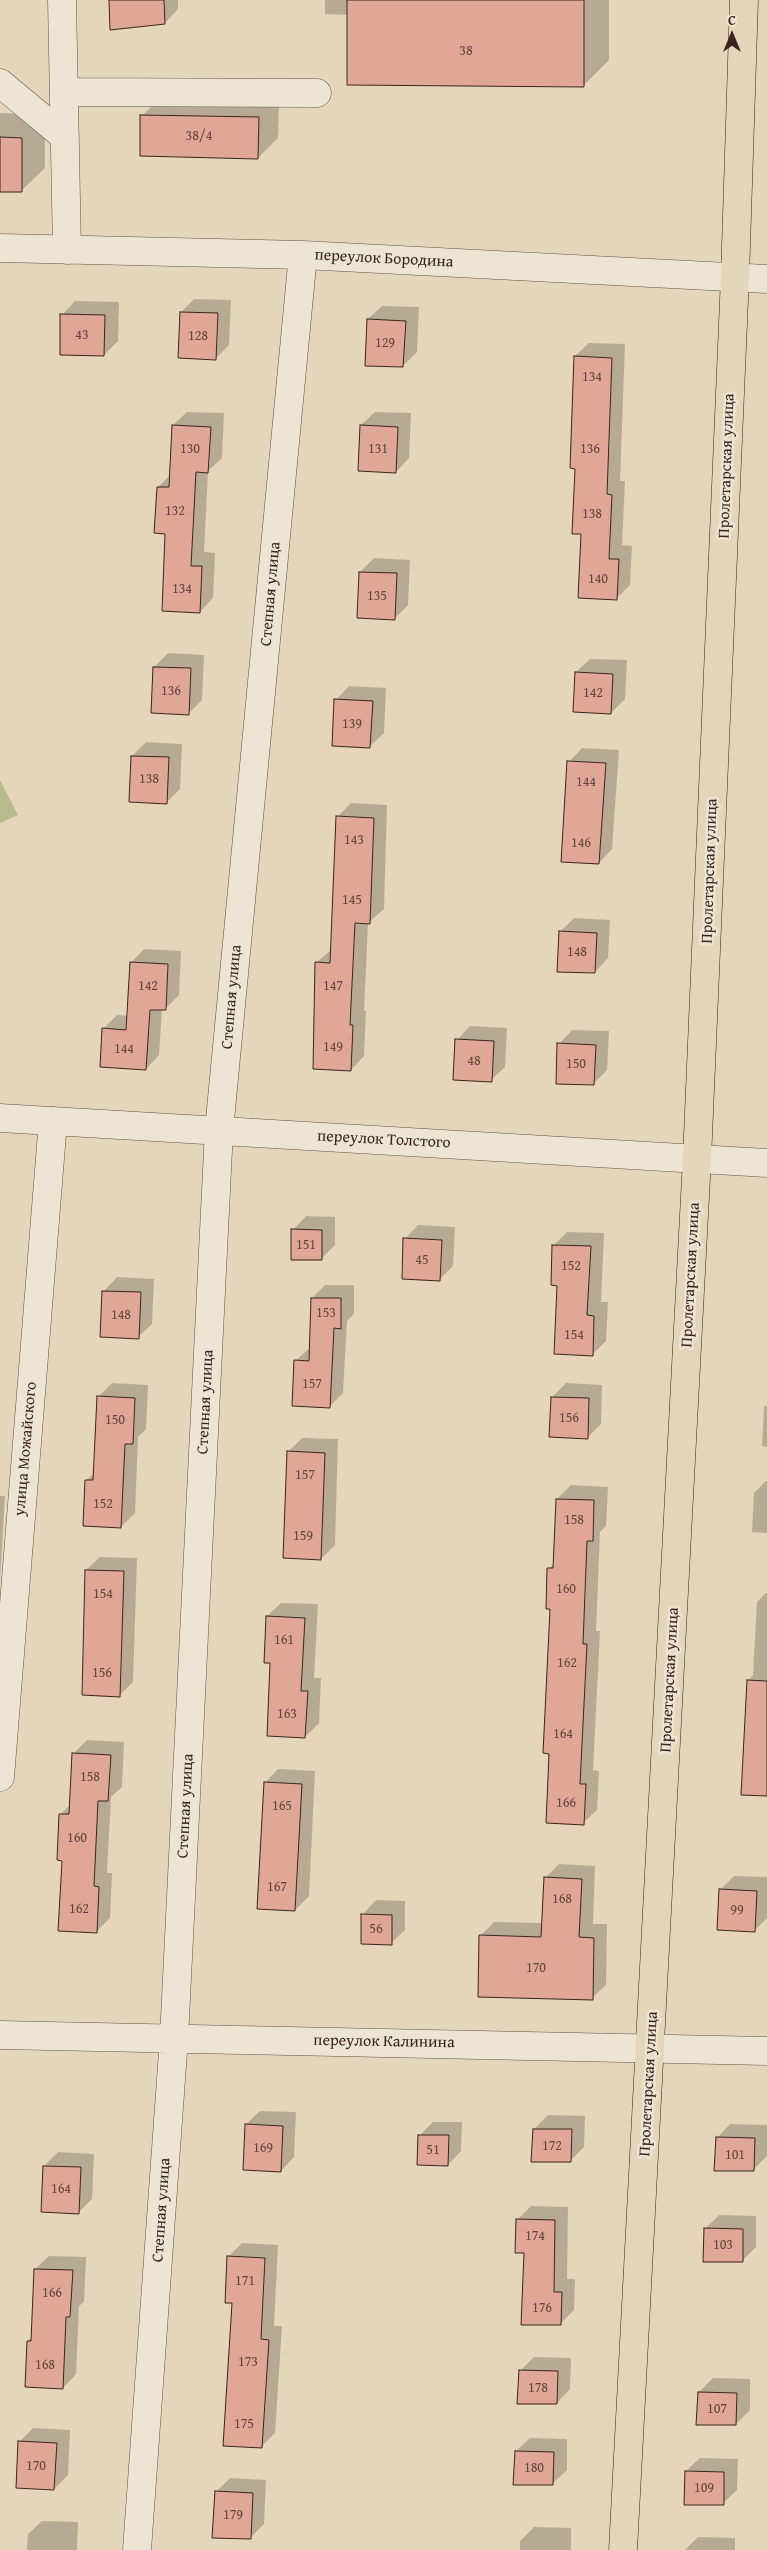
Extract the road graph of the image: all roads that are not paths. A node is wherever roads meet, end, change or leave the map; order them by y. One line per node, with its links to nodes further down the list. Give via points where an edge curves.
1 (62, 0): 4 (street)
2 (744, 0): 10 (main road, Пролетарская улица)
3 (0, 83): 6 (street)
4 (64, 92): 5 (street); 6 (street)
5 (317, 93)
6 (65, 137): 8 (street)
7 (0, 248): 8 (street, переулок Бородина)
8 (67, 250): 9 (street, переулок Бородина)
9 (303, 255): 10 (street, переулок Бородина); 14 (street, Степная улица)
10 (735, 277): 11 (street, переулок Бородина); 15 (main road, Пролетарская улица)
11 (767, 279)
12 (0, 1118): 13 (street, переулок Толстого)
13 (53, 1120): 14 (street, переулок Толстого); 17 (street, улица Можайского)
14 (219, 1130): 15 (street, переулок Толстого); 19 (street, Степная улица)
15 (697, 1160): 16 (street, переулок Толстого); 20 (main road, Пролетарская улица)
16 (767, 1163)
17 (0, 1778)
18 (0, 2035): 19 (street, переулок Калинина)
19 (174, 2038): 20 (street, переулок Калинина); 22 (street, Степная улица)
20 (651, 2048): 21 (street, переулок Калинина); 23 (main road, Пролетарская улица)
21 (767, 2051)
22 (137, 2550)
23 (624, 2550)

